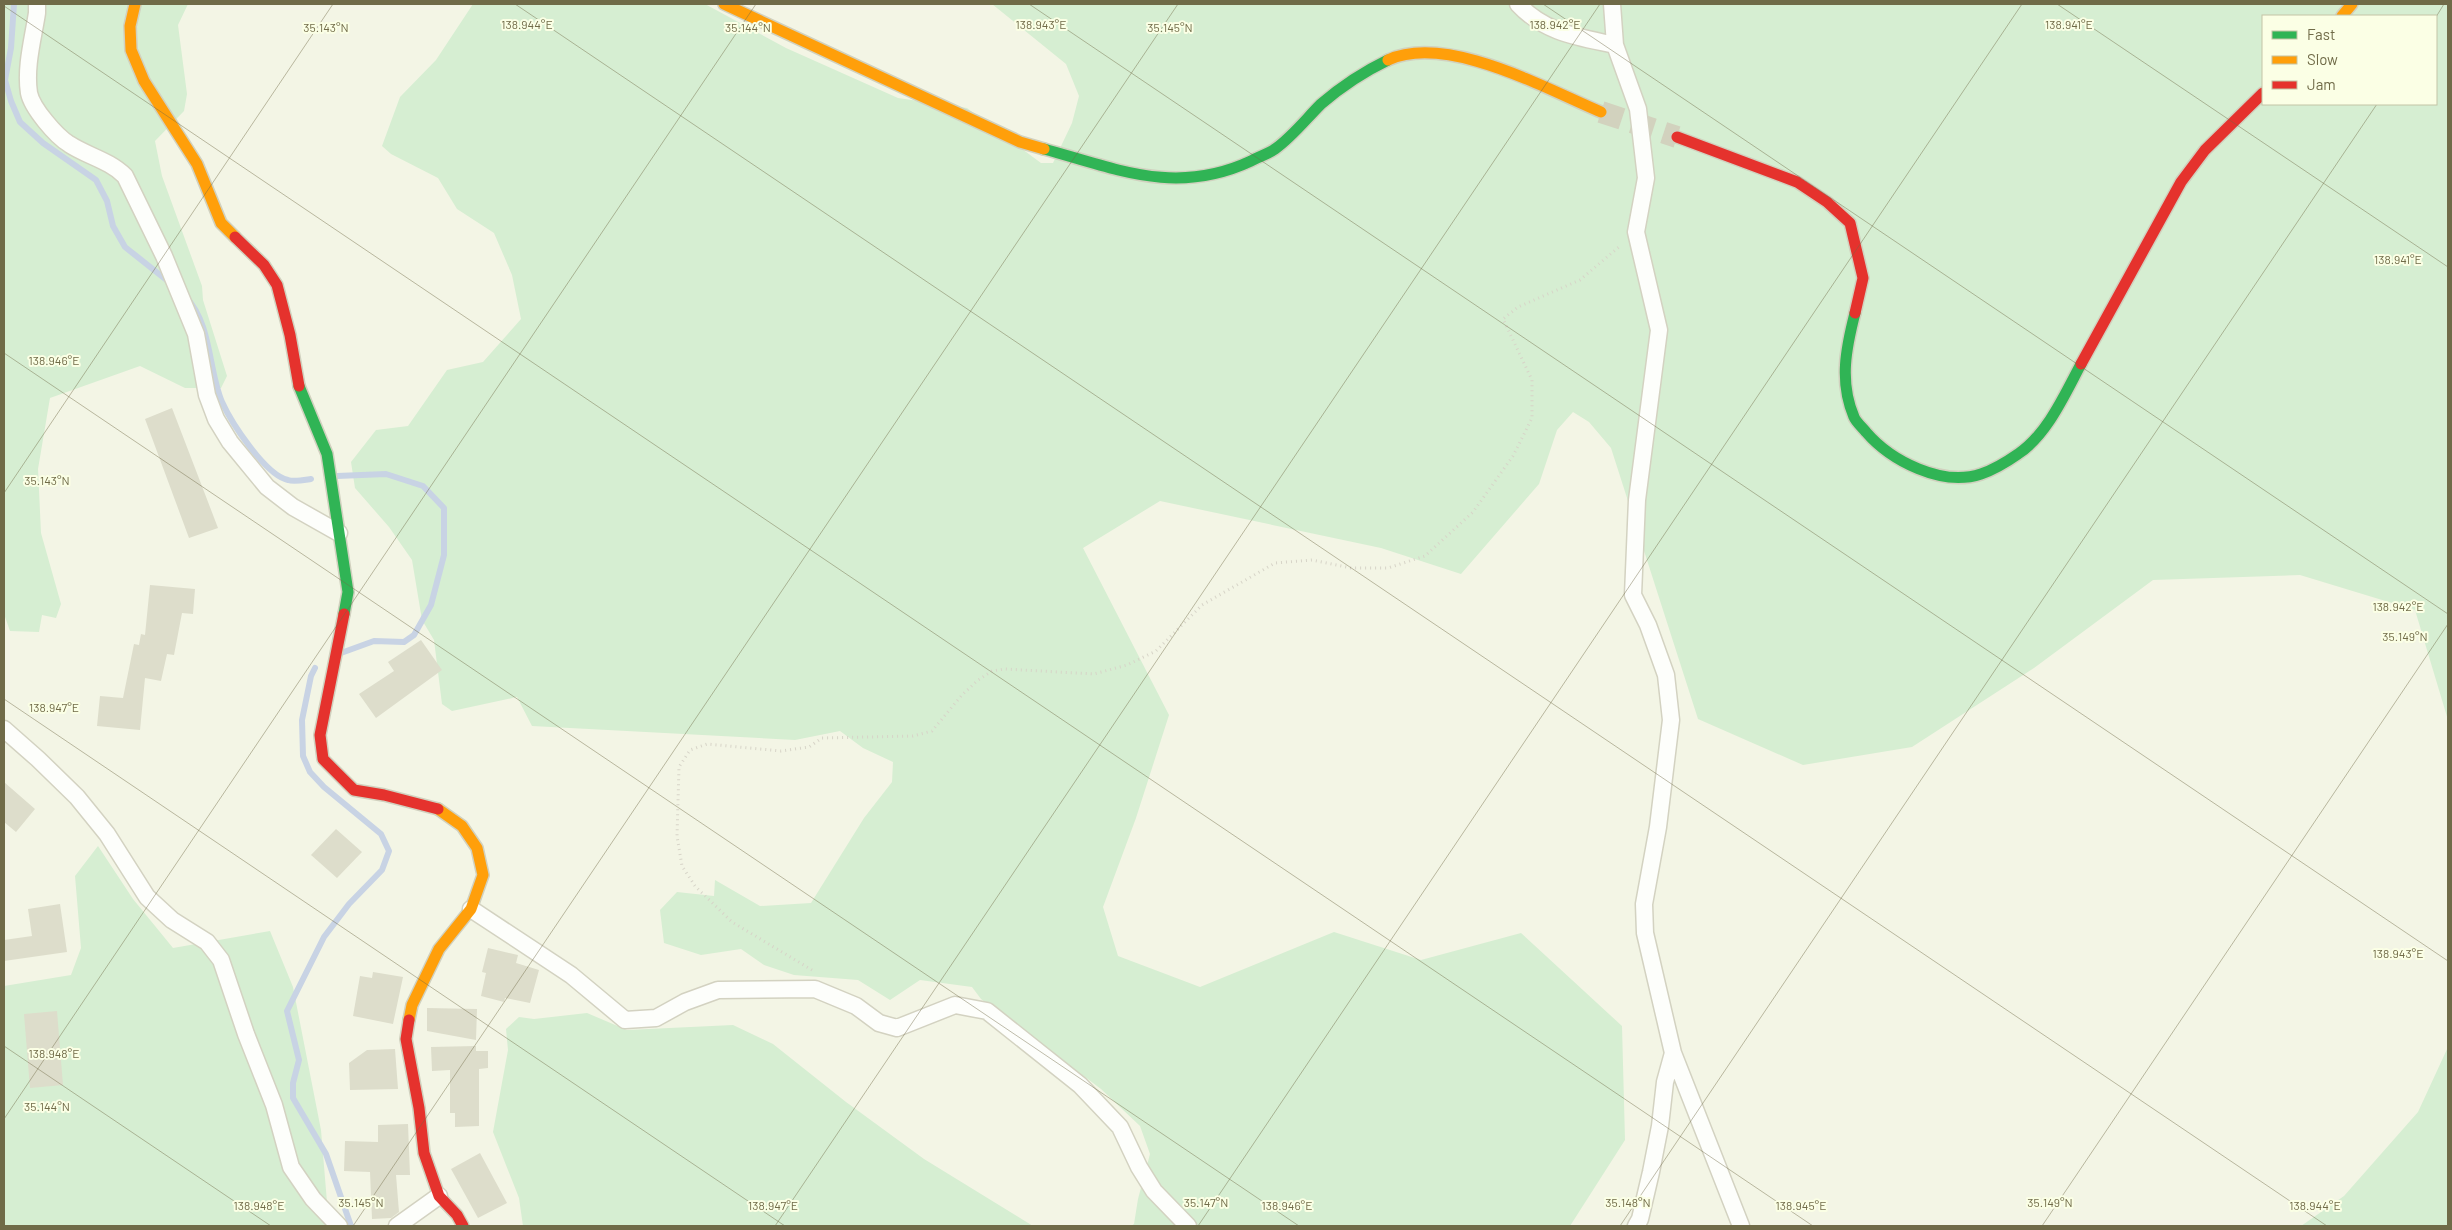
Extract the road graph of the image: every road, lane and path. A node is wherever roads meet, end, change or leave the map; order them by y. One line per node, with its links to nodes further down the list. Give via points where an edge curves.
1 (37, 4): 13 (street, via 28,71 29,95 46,123 68,144 116,168 125,176 164,256 196,334 207,395 230,442 267,487 293,507)
2 (135, 4): 13 (street, via 130,26 131,50 144,80 197,164 221,223 264,265 277,285 302,396 327,454)
3 (724, 4): 10 (street, via 1020,142 1162,179 1195,178 1236,168 1274,150 1323,103 1361,73 1393,58 1422,53 1457,55 1492,66)
4 (1518, 4): 8 (street, via 1526,13 1558,33)
5 (1612, 4): 8 (street)
6 (2352, 4): 7 (street)
7 (2343, 15)
8 (1615, 45): 12 (street, via 1638,109 1645,168)
9 (2262, 95): 11 (street, via 2205,150 2180,182 2048,424 2020,453 1982,474 1951,477 1899,460 1873,440 1854,418 1844,376 1846,349 1863,278 1850,223 1827,202 1797,182)
10 (1601, 112)
11 (1677, 137)
12 (1636, 232): 16 (path, via 1580,280 1518,307 1503,319 1532,380 1532,418 1513,456 1472,512 1425,556 1388,568 1351,568 1312,560 1275,563 1202,605 1156,651 1127,665 1094,674 1005,669 992,672 962,695 932,731 913,736 822,738 809,748 780,751 707,744 690,750 679,767 677,836 682,866 695,886 732,922); 17 (street, via 1659,330 1636,500 1634,595 1666,675 1671,720 1658,827 1644,904 1645,933)
13 (338, 533): 15 (street, via 348,592 320,735 323,759 354,790 384,794 441,810 462,826 477,848 484,875)
14 (4, 729): 19 (street, via 77,797 107,834 147,897 172,920 207,942 221,960 274,1105 291,1167 313,1199)
15 (471, 909): 18 (street, via 439,949 412,1005 406,1038 420,1108 424,1153); 22 (street, via 571,975 625,1020 656,1018 684,1002 718,990 815,990 856,1006 879,1023 897,1028 955,1005 988,1011 1080,1085 1120,1127 1138,1167 1154,1191)
16 (818, 972)
17 (1673, 1053): 23 (street, via 1665,1082 1651,1172); 24 (street)
18 (439, 1196): 20 (street); 21 (street)
19 (339, 1226)
20 (397, 1226)
21 (463, 1226)
22 (1188, 1226)
23 (1636, 1226)
24 (1742, 1226)

